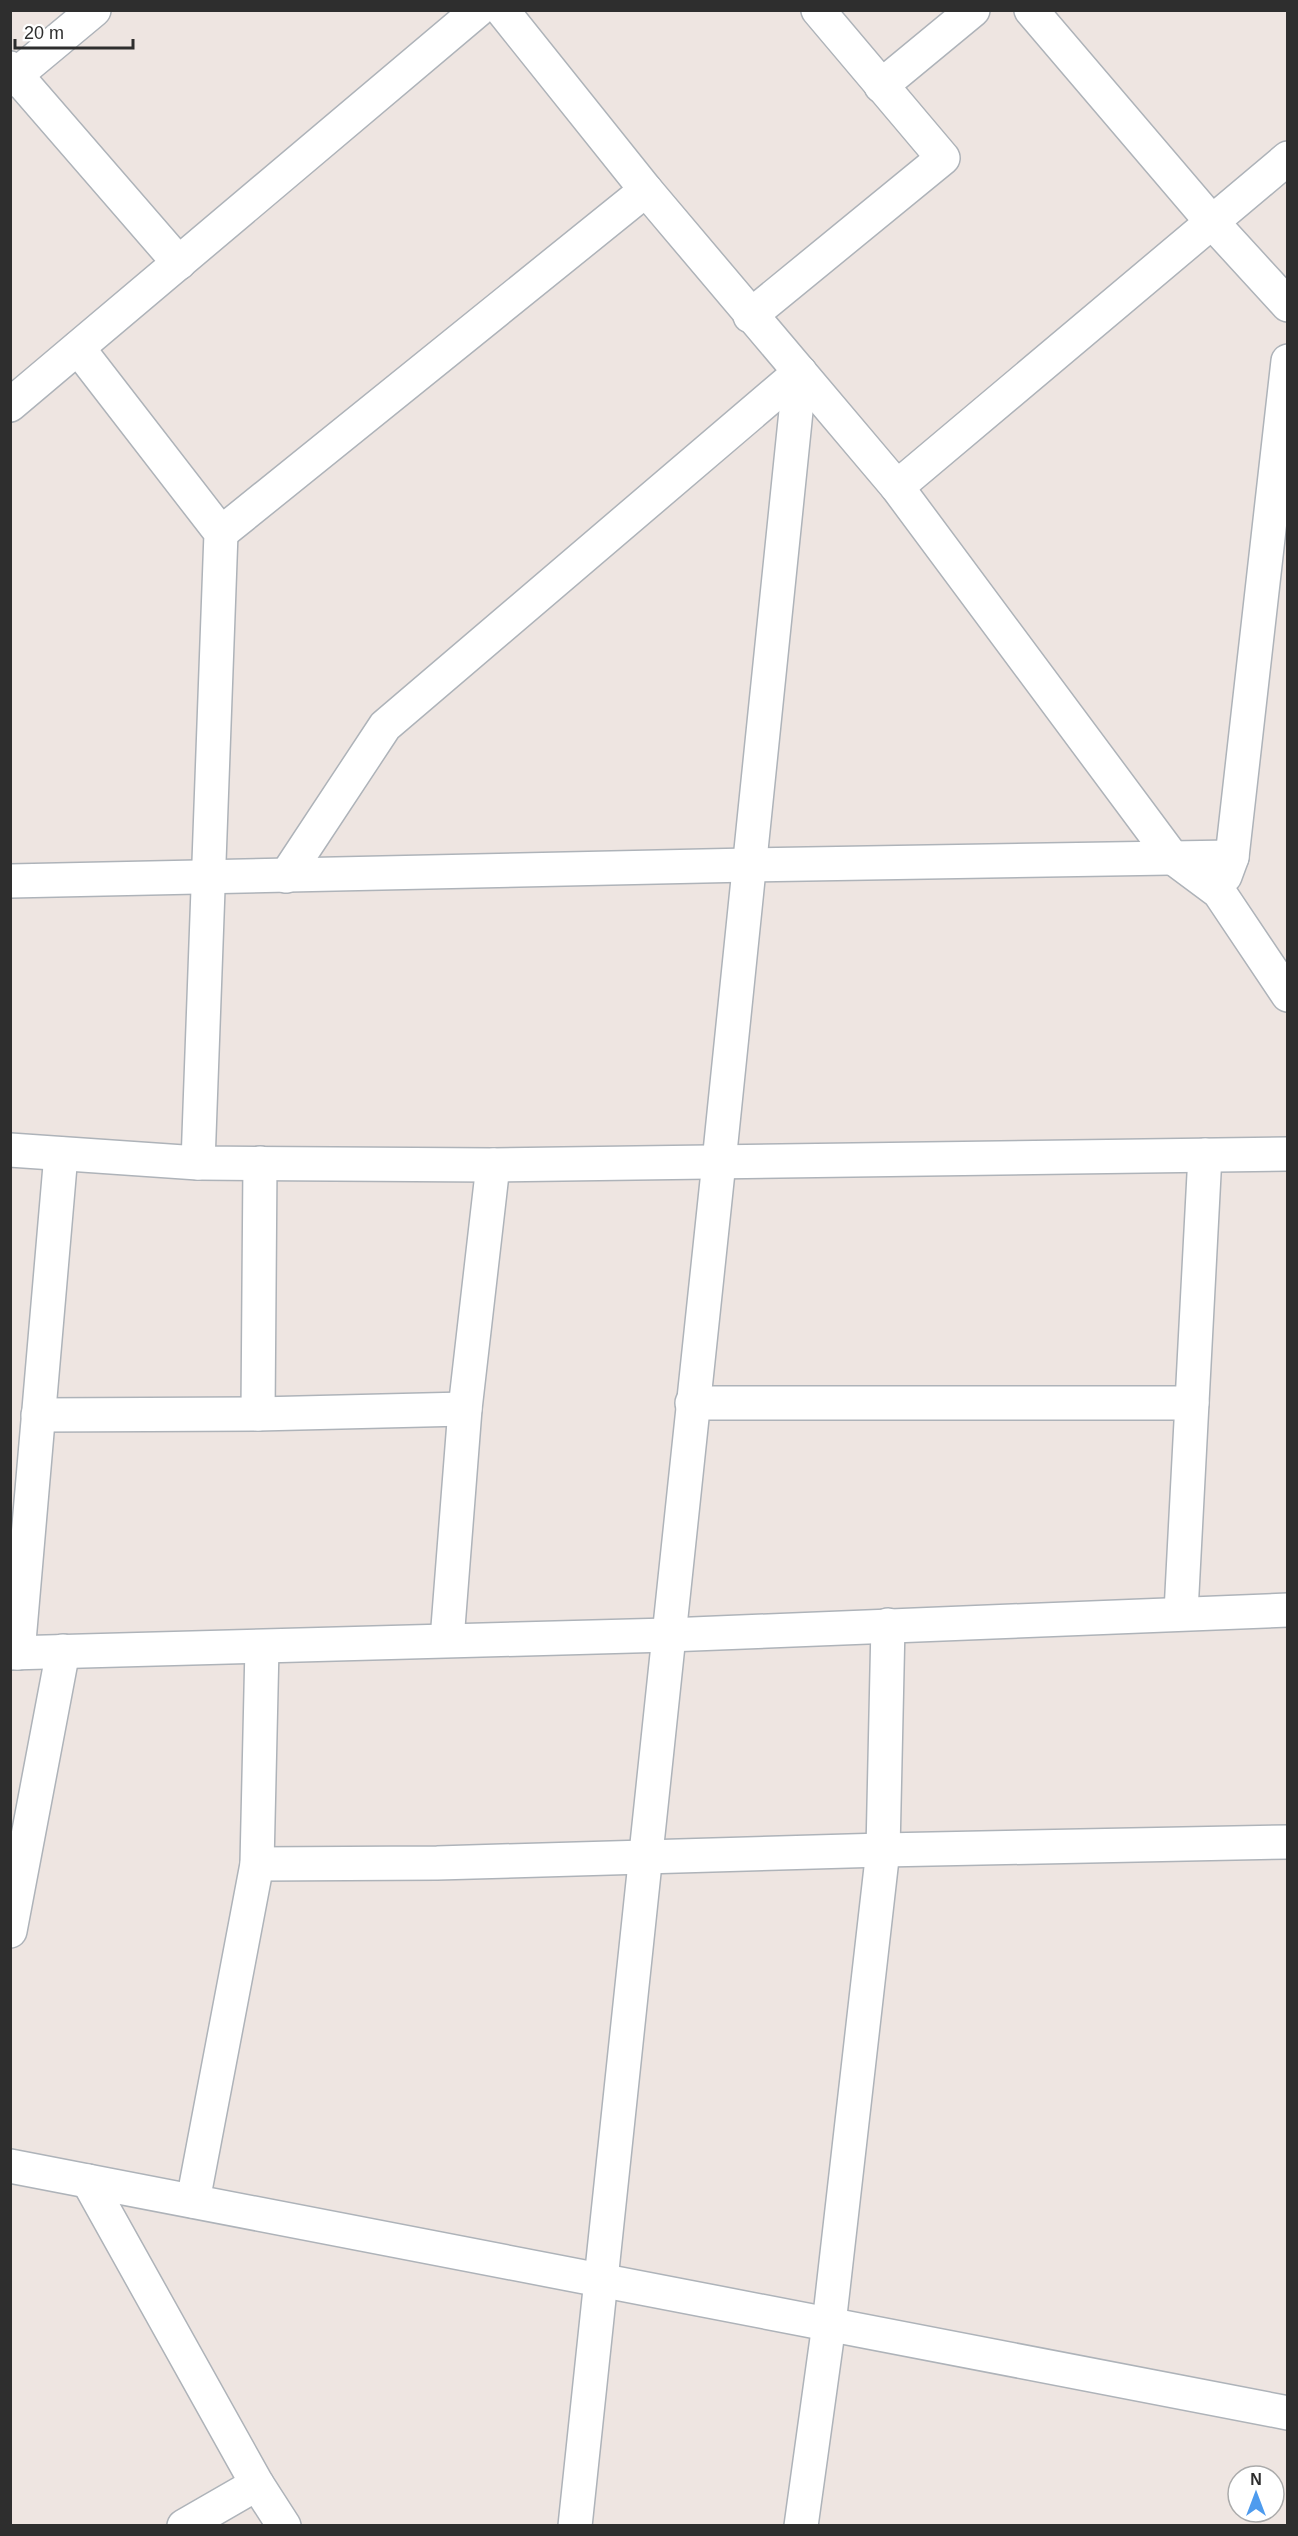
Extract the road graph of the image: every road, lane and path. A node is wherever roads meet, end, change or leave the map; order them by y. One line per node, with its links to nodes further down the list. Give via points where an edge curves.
1 (94, 10): 7 (street)
2 (478, 10): 12 (street)
3 (502, 10): 10 (street)
4 (818, 10): 8 (street)
5 (973, 10): 8 (street)
6 (1031, 10): 11 (street)
7 (13, 75): 12 (street)
8 (881, 86): 14 (street, via 943,158)
9 (1287, 158): 11 (street)
10 (646, 190): 14 (street); 20 (street)
11 (1211, 221): 13 (street); 19 (street)
12 (179, 263): 15 (street)
13 (1287, 305)
14 (750, 316): 17 (street)
15 (78, 348): 18 (street); 20 (street)
16 (1287, 361): 22 (street)
17 (800, 372): 19 (street); 23 (street); 24 (street, via 385,726)
18 (10, 405)
19 (897, 487): 21 (street)
20 (220, 533): 25 (street)
21 (1172, 857): 22 (street); 23 (street); 27 (street)
22 (1232, 857): 27 (street)
23 (748, 865): 24 (street); 33 (street)
24 (286, 876): 25 (street)
25 (209, 878): 26 (street); 34 (street)
26 (10, 881)
27 (1219, 892): 28 (street)
28 (1287, 995)
29 (10, 1150): 30 (street)
30 (61, 1154): 34 (street); 41 (street)
31 (1287, 1154): 32 (street)
32 (1205, 1155): 33 (street); 38 (street)
33 (719, 1162): 36 (street); 37 (street)
34 (198, 1163): 35 (street)
35 (260, 1163): 36 (street); 40 (street)
36 (493, 1166): 39 (street)
37 (692, 1403): 38 (street); 45 (street)
38 (1192, 1403): 43 (street)
39 (465, 1409): 40 (street); 46 (street)
40 (258, 1414): 41 (street)
41 (38, 1415): 49 (street)
42 (1287, 1610): 43 (street)
43 (1181, 1612): 44 (street)
44 (888, 1625): 45 (street); 51 (street)
45 (668, 1635): 46 (street); 52 (street)
46 (447, 1640): 47 (street)
47 (262, 1647): 48 (street); 53 (street)
48 (63, 1651): 49 (street); 54 (street)
49 (14, 1653)
50 (1287, 1842): 51 (street)
51 (883, 1850): 52 (street); 59 (street)
52 (644, 1858): 53 (street); 58 (street)
53 (256, 1864): 57 (street)
54 (10, 1931)
55 (10, 2166): 56 (street)
56 (88, 2181): 57 (street); 61 (street)
57 (193, 2201): 58 (street)
58 (601, 2280): 59 (street); 64 (street)
59 (829, 2324): 60 (street); 65 (street)
60 (1287, 2414)
61 (256, 2484): 62 (street); 63 (street)
62 (184, 2526)
63 (284, 2526)
64 (575, 2526)
65 (801, 2526)

